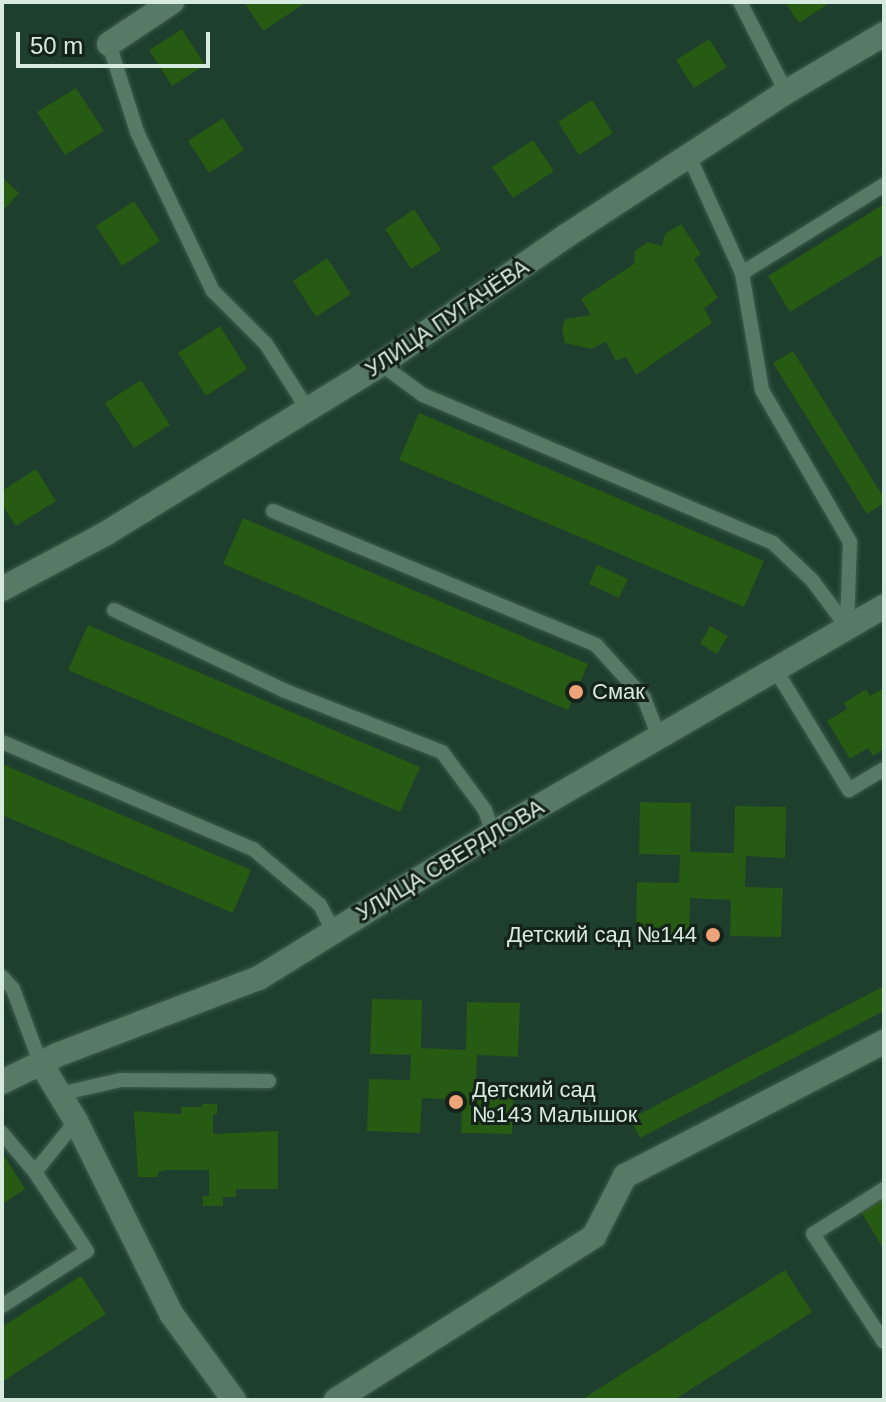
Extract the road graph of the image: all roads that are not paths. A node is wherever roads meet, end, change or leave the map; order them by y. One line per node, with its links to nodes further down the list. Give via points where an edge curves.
1 (172, 2): 4 (street)
2 (740, 2): 5 (lane)
3 (884, 34): 5 (street, УЛИЦА ПУГАЧЁВА)
4 (109, 44): 10 (lane, via 137,132 213,291 266,344)
5 (786, 92): 6 (street, УЛИЦА ПУГАЧЁВА)
6 (689, 156): 8 (lane); 9 (street, УЛИЦА ПУГАЧЁВА)
7 (884, 185): 8 (lane)
8 (742, 273): 15 (lane, via 762,390 850,542)
9 (381, 364): 10 (street, УЛИЦА ПУГАЧЁВА); 15 (lane, via 423,395 773,543 812,580)
10 (308, 410): 12 (street, УЛИЦА ПУГАЧЁВА, via 105,534)
11 (273, 511): 17 (lane, via 596,645 644,698)
12 (2, 589)
13 (884, 606): 15 (street, УЛИЦА СВЕРДЛОВА)
14 (114, 610): 20 (lane, via 283,690 442,752 485,810)
15 (847, 627): 16 (street, УЛИЦА СВЕРДЛОВА)
16 (775, 669): 17 (street, УЛИЦА СВЕРДЛОВА); 19 (lane, via 849,790)
17 (659, 737): 20 (street, УЛИЦА СВЕРДЛОВА)
18 (2, 742): 21 (lane, via 253,849 320,905)
19 (884, 769)
20 (493, 833): 21 (street, УЛИЦА СВЕРДЛОВА)
21 (333, 930): 24 (street, УЛИЦА СВЕРДЛОВА, via 259,978)
22 (2, 977): 24 (lane, via 13,989)
23 (884, 1042): 35 (street, via 625,1176 594,1236)
24 (40, 1062): 26 (street, УЛИЦА СВЕРДЛОВА); 27 (street)
25 (269, 1081): 27 (lane, via 121,1080)
26 (2, 1082)
27 (59, 1094): 28 (street)
28 (76, 1121): 30 (lane); 34 (street, via 172,1315)
29 (2, 1133): 30 (lane)
30 (35, 1172): 32 (lane, via 87,1251)
31 (884, 1189): 33 (lane, via 813,1234)
32 (2, 1306)
33 (884, 1342)
34 (234, 1400)
35 (336, 1400)

